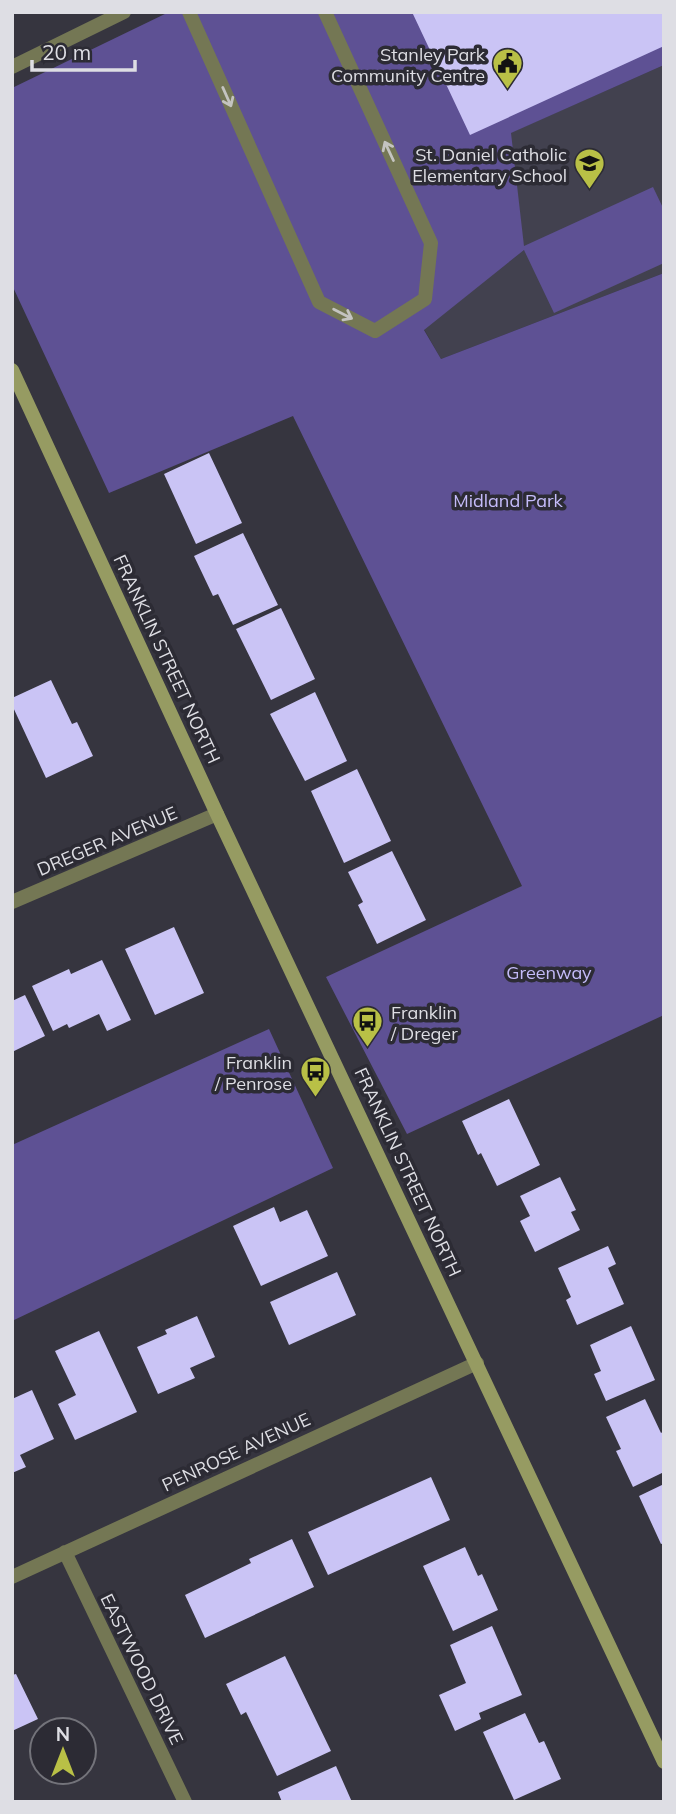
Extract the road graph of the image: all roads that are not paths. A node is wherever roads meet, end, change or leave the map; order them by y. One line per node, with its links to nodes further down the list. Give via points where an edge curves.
1 (124, 12): 4 (street)
2 (189, 12): 3 (street, one-way to 3, via 319,302 375,331 425,299 431,243)
3 (325, 12)
4 (12, 67)
5 (12, 370): 6 (street, FRANKLIN STREET NORTH)
6 (217, 814): 7 (street, DREGER AVENUE); 8 (street, FRANKLIN STREET NORTH)
7 (12, 902)
8 (477, 1363): 9 (street, PENROSE AVENUE); 11 (street, FRANKLIN STREET NORTH)
9 (65, 1552): 10 (street, PENROSE AVENUE); 12 (street, EASTWOOD DRIVE)
10 (12, 1577)
11 (664, 1762)
12 (185, 1802)

